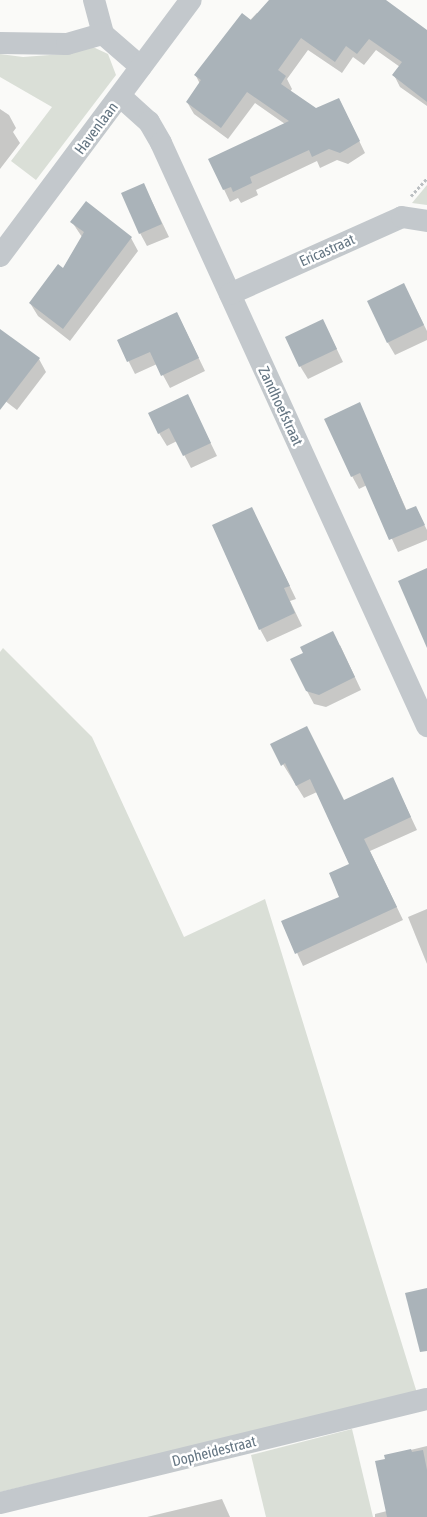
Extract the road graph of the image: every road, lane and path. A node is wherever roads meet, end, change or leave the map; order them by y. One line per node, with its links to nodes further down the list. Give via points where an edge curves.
1 (94, 0): 3 (street)
2 (191, 0): 5 (street, Havenlaan)
3 (103, 34): 4 (street, via 67,44); 5 (street)
4 (0, 43)
5 (141, 67): 6 (street, Havenlaan)
6 (120, 96): 8 (street, Havenlaan); 9 (street, Zandhoefstraat, via 149,122)
7 (427, 221): 9 (street, Ericastraat, via 402,217)
8 (0, 256)
9 (230, 294): 10 (street, Zandhoefstraat)
10 (427, 726)
11 (427, 1399): 12 (street, Dopheidestraat)
12 (0, 1503)

